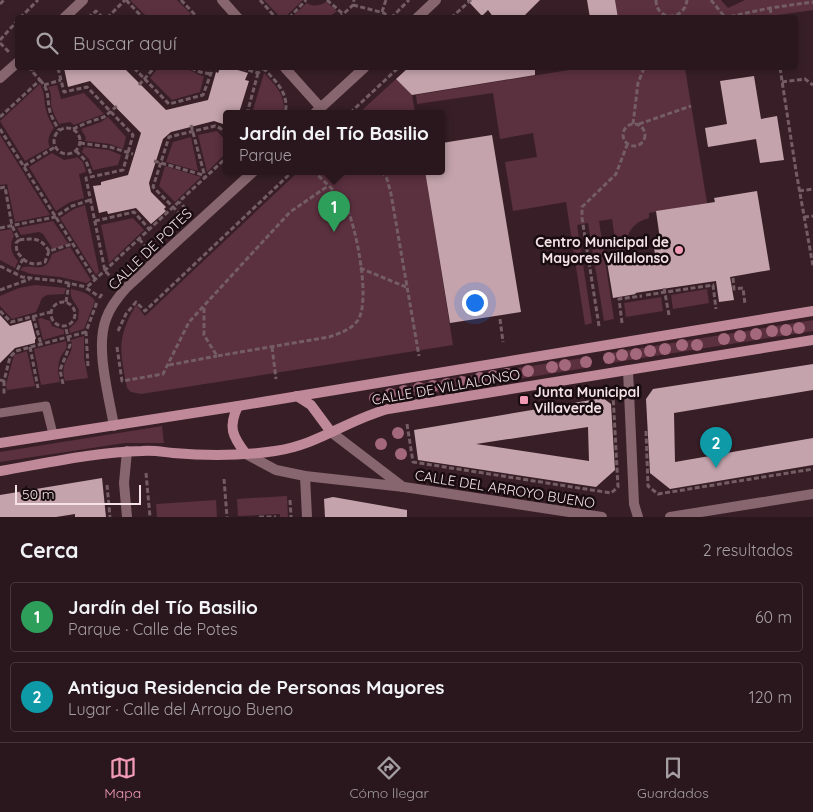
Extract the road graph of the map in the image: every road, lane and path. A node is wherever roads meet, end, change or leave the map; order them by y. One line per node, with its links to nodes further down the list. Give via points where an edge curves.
1 (4, 0): 19 (path)
2 (38, 0): 23 (path)
3 (83, 0): 24 (street)
4 (126, 0): 25 (path); 26 (path)
5 (181, 0): 27 (path)
6 (222, 0): 28 (street)
7 (260, 0): 29 (path)
8 (306, 0): 30 (path)
9 (327, 0): 22 (path)
10 (386, 0): 21 (path)
11 (409, 0): 32 (path)
12 (436, 0): 33 (street)
13 (471, 0): 34 (path)
14 (656, 0): 35 (path)
15 (687, 0): 36 (path, via 686,7)
16 (711, 0): 37 (path)
17 (353, 2): 22 (path); 31 (path)
18 (813, 2): 20 (path)
19 (0, 4)
20 (770, 8): 38 (path); 39 (path)
21 (382, 12)
22 (343, 14)
23 (23, 15)
24 (67, 15)
25 (110, 15)
26 (140, 15)
27 (195, 15)
28 (235, 15)
29 (273, 15)
30 (292, 15)
31 (387, 15)
32 (393, 15)
33 (420, 15)
34 (454, 15)
35 (663, 15)
36 (676, 15)
37 (722, 15)
38 (734, 15)
39 (771, 15)
40 (15, 23): 41 (path)
41 (0, 40)
42 (15, 65): 59 (street)
43 (31, 70): 61 (path)
44 (58, 70): 62 (path)
45 (136, 70): 60 (path)
46 (152, 70): 60 (path)
47 (196, 70): 58 (path)
48 (212, 70): 58 (path)
49 (248, 70): 57 (path)
50 (261, 70): 57 (path)
51 (265, 70): 72 (path, via 283,92)
52 (287, 70): 73 (street)
53 (362, 70): 74 (street)
54 (396, 70): 75 (path)
55 (643, 70): 78 (path, via 638,83)
56 (780, 70): 63 (path)
57 (258, 73): 71 (path)
58 (211, 74): 67 (path, via 203,95)
59 (0, 78)
60 (145, 79): 65 (path); 67 (path, via 170,104)
61 (40, 80): 64 (path); 77 (path)
62 (61, 80): 64 (path); 76 (path, via 64,92 87,87)
63 (782, 82): 66 (path, via 805,79); 105 (path)
64 (44, 85): 82 (path, via 50,114)
65 (138, 85)
66 (813, 85)
67 (185, 100): 68 (path)
68 (186, 105)
69 (116, 106): 76 (path)
70 (691, 106): 80 (path)
71 (248, 110)
72 (286, 110)
73 (317, 110)
74 (319, 110)
75 (353, 110)
76 (110, 111): 83 (path, via 104,117); 90 (path, via 133,135)
77 (0, 117)
78 (633, 124): 80 (path); 87 (path, via 622,134)
79 (192, 125): 84 (path)
80 (638, 125): 87 (path, via 645,132 643,142 635,147)
81 (0, 128): 95 (path)
82 (59, 130): 83 (path); 88 (path, via 54,135)
83 (73, 130): 86 (path)
84 (193, 131): 85 (path, via 216,126); 94 (path, via 168,138); 100 (path)
85 (223, 131)
86 (80, 143): 89 (path); 90 (path)
87 (628, 145): 151 (path, via 616,174 582,208)
88 (55, 147): 89 (path, via 65,155); 95 (path)
89 (76, 151): 101 (path, via 86,161)
90 (128, 153): 91 (path); 101 (path, via 123,170)
91 (133, 154)
92 (154, 160): 94 (path)
93 (223, 160): 100 (path)
94 (161, 162): 100 (path); 108 (path, via 153,187)
95 (24, 166): 111 (path)
96 (250, 175): 175 (street, CALLE DE POTES, via 127,287 105,319 101,348)
97 (289, 175): 154 (path, via 145,312 136,302 126,314)
98 (318, 175): 102 (path)
99 (384, 175): 135 (path, via 391,194)
100 (204, 176): 107 (path)
101 (92, 177): 106 (path, via 86,178)
102 (328, 186): 126 (path, via 345,203 354,228); 141 (path, via 290,212)
103 (0, 188): 114 (path, via 5,187)
104 (813, 189): 105 (path)
105 (800, 191): 112 (path)
106 (90, 200): 111 (path); 113 (path)
107 (179, 202): 108 (path); 109 (path, via 186,210)
108 (173, 208): 109 (path); 116 (path)
109 (181, 216): 117 (path, via 146,247)
110 (813, 216): 112 (path)
111 (55, 217): 114 (path); 120 (path)
112 (804, 217): 119 (path)
113 (95, 221): 116 (path, via 134,212); 127 (path)
114 (12, 226): 115 (path); 118 (path)
115 (0, 228)
116 (150, 230): 117 (path)
117 (139, 239): 127 (path)
118 (19, 240): 121 (path, via 37,239); 123 (path, via 17,252)
119 (811, 242): 122 (path)
120 (72, 244): 121 (path); 131 (path)
121 (49, 252): 123 (path, via 45,262 38,264 29,264)
122 (812, 258): 125 (path)
123 (23, 259): 128 (path)
124 (0, 266): 128 (path)
125 (813, 266)
126 (360, 268): 135 (path); 160 (path, via 363,303 358,319 345,332)
127 (105, 271): 131 (path); 133 (path, via 114,280)
128 (15, 274): 130 (path)
129 (733, 278): 140 (path, via 734,289 742,288)
130 (30, 279): 132 (path); 136 (path)
131 (95, 279): 134 (path)
132 (69, 283): 134 (path); 139 (path)
133 (108, 286)
134 (86, 288): 138 (path, via 100,297)
135 (407, 288): 162 (path)
136 (0, 290)
137 (665, 290): 142 (path, via 713,285); 146 (path); 149 (path, via 619,299)
138 (104, 292)
139 (66, 302): 145 (path, via 57,303); 150 (path, via 75,311 74,318)
140 (745, 304)
141 (204, 308): 161 (path, via 204,335); 163 (path, via 189,322)
142 (716, 309)
143 (0, 311): 147 (path, via 11,322)
144 (813, 311): 171 (main road, CALLE DE VILLALONSO)
145 (52, 312): 147 (path); 150 (path, via 55,323)
146 (669, 315)
147 (33, 316): 158 (path)
148 (500, 319): 156 (path)
149 (622, 323)
150 (65, 325): 153 (path)
151 (599, 326)
152 (86, 332): 153 (path)
153 (68, 336): 158 (path); 167 (path, via 70,345 60,370)
154 (117, 337)
155 (813, 340): 164 (main road, CALLE DE VILLALONSO)
156 (503, 342)
157 (116, 343): 163 (path, via 122,381 163,374)
158 (41, 344): 159 (path)
159 (30, 347): 166 (path, via 10,356); 168 (path)
160 (272, 347): 161 (path); 165 (path)
161 (217, 356): 163 (path)
162 (419, 356)
163 (168, 365)
164 (628, 370): 176 (main road, CALLE DE VILLALONSO, via 388,409); 200 (street, via 634,504)
165 (276, 379)
166 (2, 380): 170 (path)
167 (63, 384)
168 (38, 388)
169 (608, 392): 174 (path, via 613,394 618,487 611,493 413,462)
170 (4, 394)
171 (296, 396): 172 (main road, CALLE DE VILLALONSO); 176 (main road, via 311,405)
172 (238, 406): 175 (main road, CALLE DE VILLALONSO); 180 (main road, via 232,418 232,428 235,440)
173 (0, 413): 177 (lane, via 46,406)
174 (407, 424)
175 (114, 426): 177 (main road, CALLE DE VILLALONSO)
176 (331, 432): 180 (main road, CALLE DE VILLALONSO, via 294,447); 188 (street, CALLE DEL ARROYO BUENO)
177 (53, 434): 178 (main road, CALLE DE VILLALONSO)
178 (0, 443)
179 (127, 451): 180 (main road, CALLE DE VILLALONSO); 182 (main road, CALLE DE VILLALONSO); 192 (street, via 124,483)
180 (246, 454): 184 (street, CALLE DEL ARROYO BUENO, via 276,470)
181 (813, 469): 187 (path, via 658,494)
182 (0, 471)
183 (146, 473): 193 (path)
184 (305, 476): 188 (street, CALLE DEL ARROYO BUENO); 198 (street)
185 (224, 479): 194 (path)
186 (107, 485): 191 (path)
187 (648, 486)
188 (404, 487): 199 (street, CALLE DEL ARROYO BUENO)
189 (813, 494): 201 (street)
190 (290, 500): 197 (path)
191 (110, 517)
192 (127, 517)
193 (150, 517)
194 (227, 517)
195 (259, 517): 196 (path)
196 (276, 517)
197 (291, 517)
198 (307, 517)
199 (602, 517)
200 (638, 517)
201 (670, 517)

